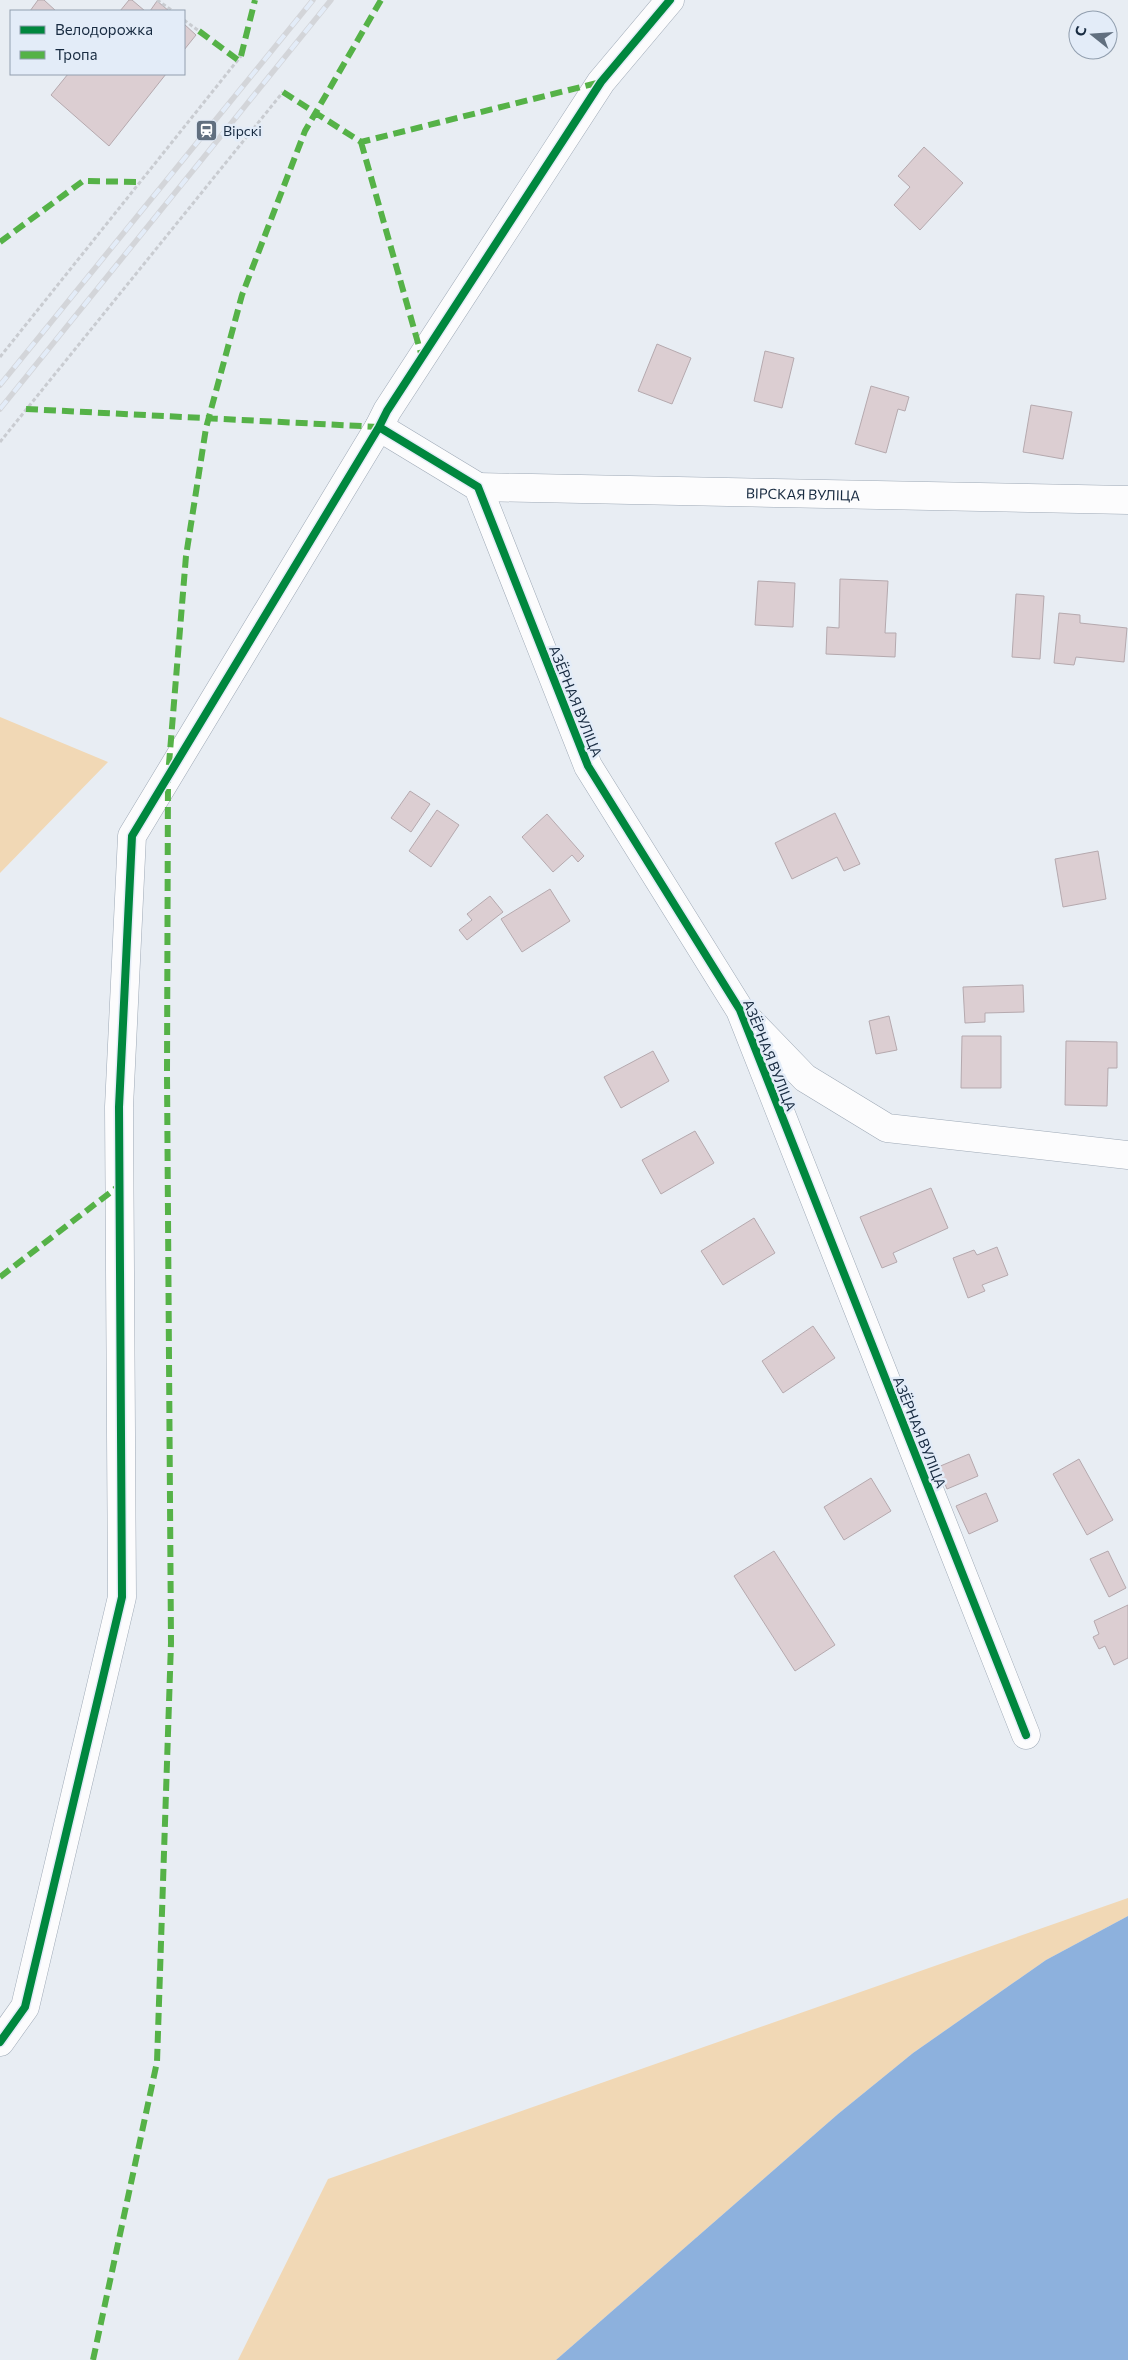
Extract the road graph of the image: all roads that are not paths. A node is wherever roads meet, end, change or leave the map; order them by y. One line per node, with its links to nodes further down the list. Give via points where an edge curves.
1 (670, 0): 2 (street, via 602,82 387,410)
2 (379, 427): 3 (street); 8 (street, via 132,836 119,1107 122,1597 25,2007)
3 (478, 488): 4 (street, ВІРСКАЯ ВУЛІЦА); 5 (street, АЗЁРНАЯ ВУЛІЦА, via 588,766)
4 (1128, 500)
5 (740, 1010): 6 (street, АЗЁРНАЯ ВУЛІЦА, via 805,1078 887,1128); 7 (street, АЗЁРНАЯ ВУЛІЦА)
6 (1128, 1155)
7 (1026, 1735)
8 (0, 2042)

